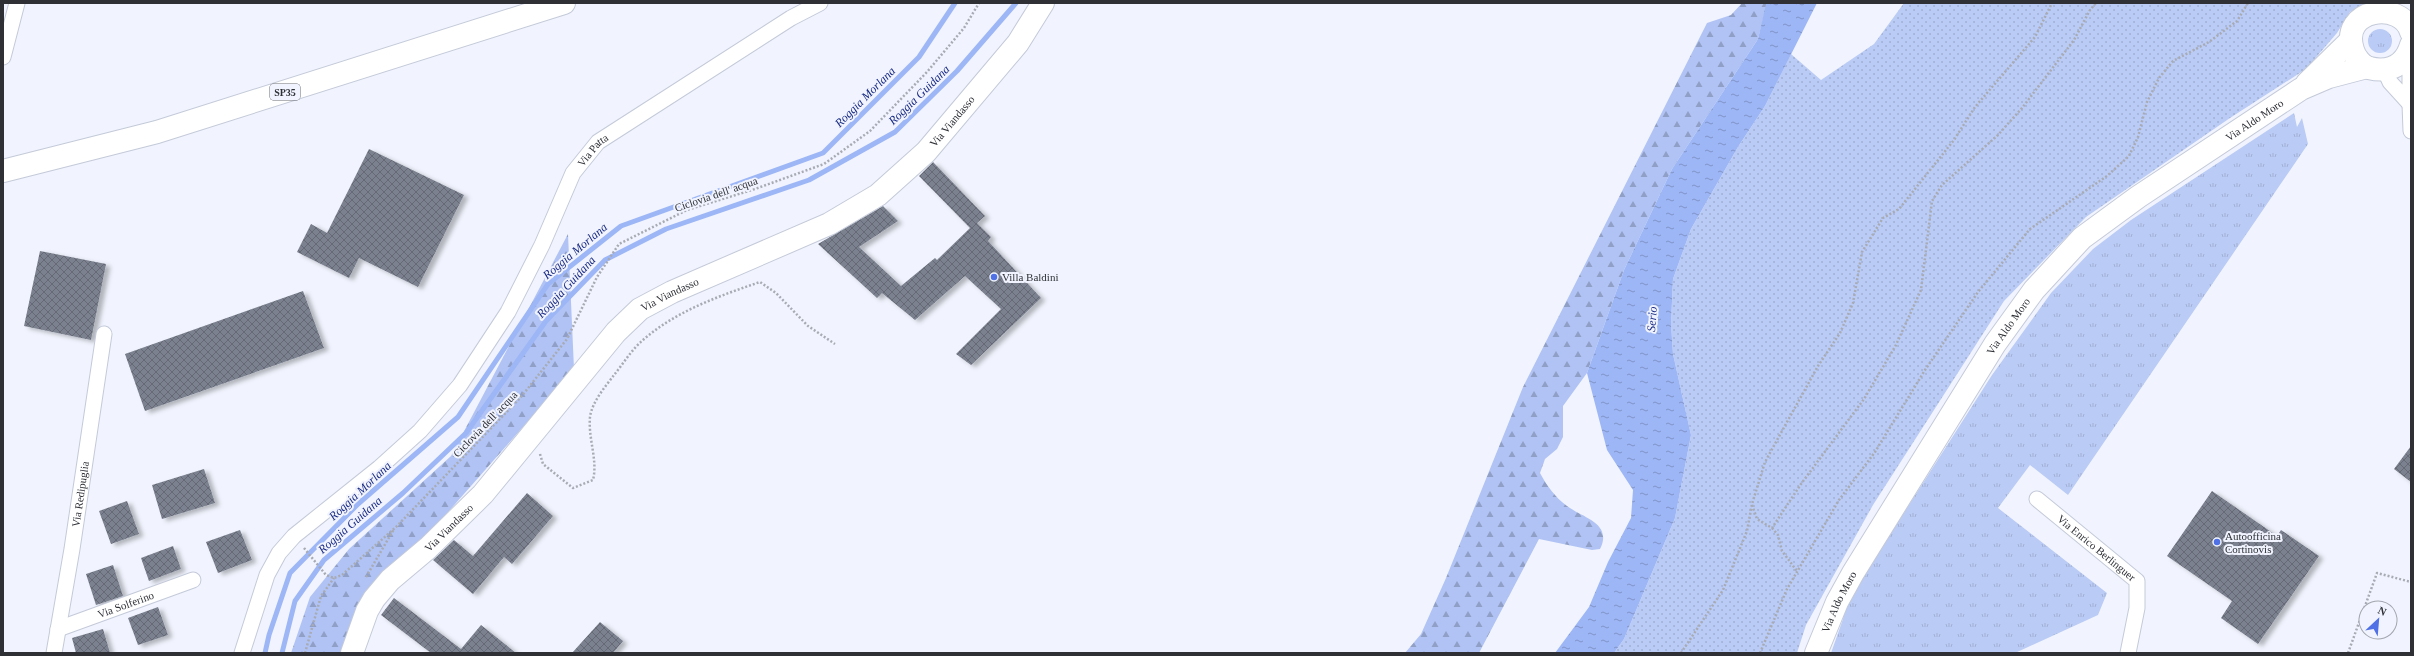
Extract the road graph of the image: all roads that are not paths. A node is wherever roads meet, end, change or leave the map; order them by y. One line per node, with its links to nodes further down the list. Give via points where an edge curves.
1 (17, 3): 9 (street)
2 (564, 3): 14 (main road, SP35, via 156,132)
3 (820, 3): 20 (street, Via Patta, via 791,18 598,142 573,173 542,245 508,312 460,385 420,431 380,468 294,536 279,553 267,575)
4 (1043, 3): 21 (main road, Via Viandasso, via 1018,43 931,146 878,195 829,224 672,292 640,309 616,332 483,494 428,548 390,580 374,599)
5 (2392, 6): 6 (main road, Via Aldo Moro, via 2405,19); 7 (main road, Via Aldo Moro, via 2363,14 2353,26)
6 (2411, 31)
7 (2350, 41): 10 (main road, via 2354,56); 11 (main road, Via Aldo Moro)
8 (2411, 45): 10 (main road, Via Aldo Moro, via 2408,55 2398,66); 12 (street)
9 (3, 57)
10 (2376, 69): 11 (main road, Via Aldo Moro, via 2329,77); 12 (street)
11 (2301, 89): 22 (main road, Via Aldo Moro, via 2138,197 2082,238 2034,290 1995,344 1853,573 1837,602)
12 (2410, 104): 13 (street)
13 (2411, 131)
14 (3, 171)
15 (104, 334): 18 (street, Via Redipuglia)
16 (2037, 499): 23 (street, Via Enrico Berlinguer, via 2137,581 2137,608)
17 (193, 580): 18 (street, Via Solferino)
18 (58, 629): 19 (street, Via Redipuglia)
19 (54, 653)
20 (242, 653)
21 (352, 653)
22 (1816, 653)
23 (2128, 653)

